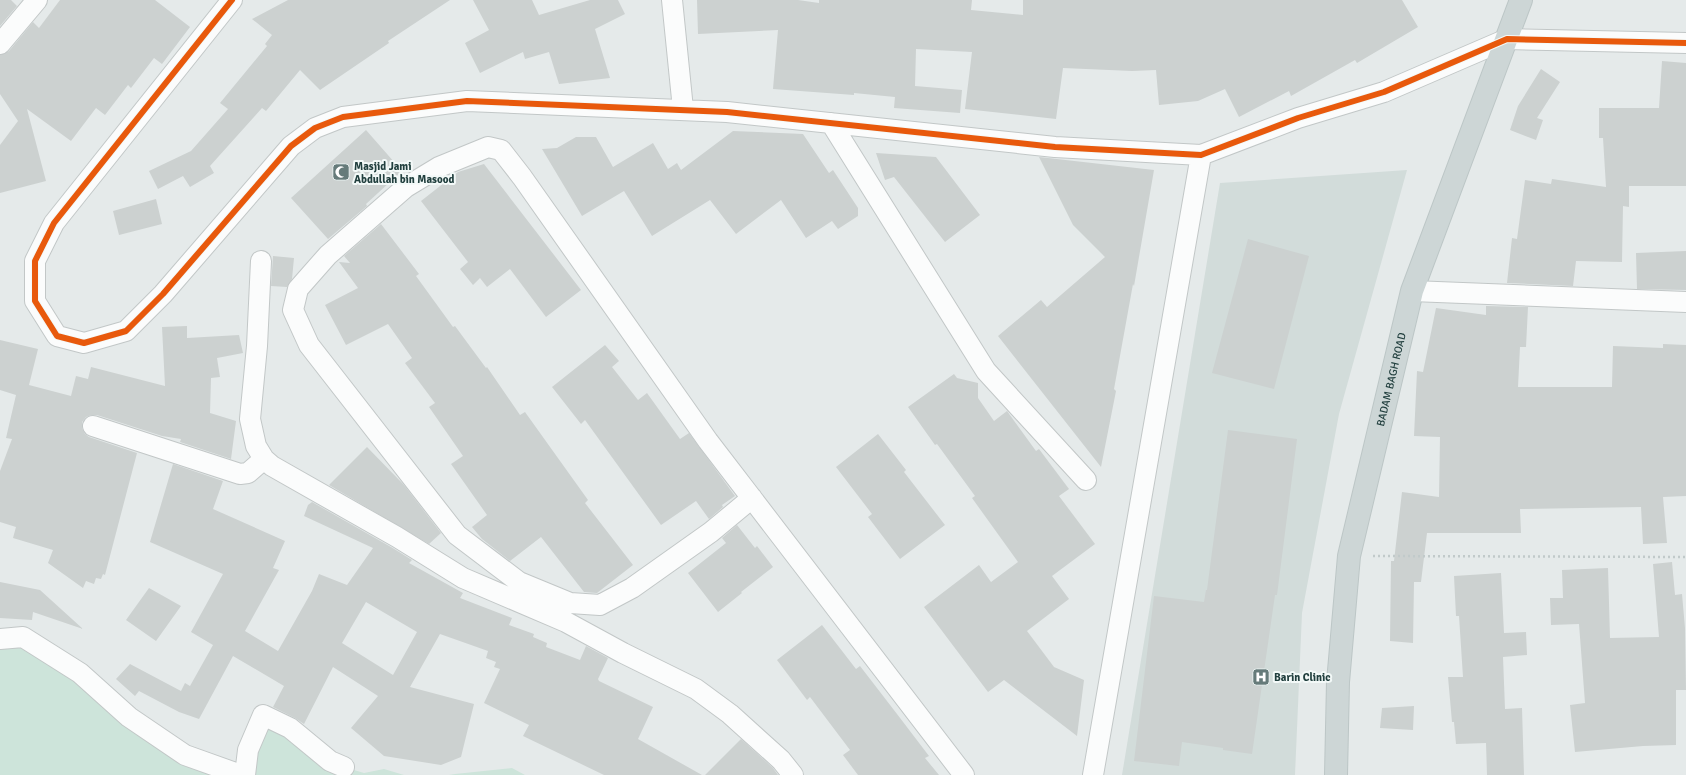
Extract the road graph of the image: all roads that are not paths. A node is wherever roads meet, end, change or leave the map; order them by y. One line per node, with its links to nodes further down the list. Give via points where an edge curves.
1 (37, 0): 7 (street)
2 (232, 0): 8 (street, via 54,223 35,261 35,301 57,336 84,343 126,331 163,294 291,146 315,128 343,117 467,101)
3 (672, 0): 8 (street)
4 (1521, 0): 5 (main road, BADAM BAGH ROAD)
5 (1507, 39): 6 (street); 10 (street, via 1384,92 1298,118); 12 (main road, BADAM BAGH ROAD)
6 (1686, 43)
7 (0, 44)
8 (683, 109): 9 (street)
9 (831, 123): 10 (street, via 1055,147); 16 (street, via 986,371)
10 (1201, 155): 24 (street)
11 (261, 261): 15 (street, via 250,419 256,446)
12 (1412, 291): 13 (street); 25 (main road, BADAM BAGH ROAD, via 1349,556 1338,682)
13 (1686, 302)
14 (92, 426): 15 (street, via 240,474 248,473)
15 (264, 459): 22 (street, via 463,578 566,622 696,689 730,714 781,760)
16 (1086, 480)
17 (752, 498): 17 (street, via 711,532 632,588 600,605 570,603 519,582 457,535 309,345 293,310 298,289 328,255 406,188 439,167 471,153 488,147 501,150 708,441); 23 (street)
18 (0, 638): 20 (street, via 23,637 80,673 130,718 185,755)
19 (344, 767): 21 (street, via 330,761 290,728 263,715 248,750)
20 (241, 775)
21 (245, 775)
22 (793, 775)
23 (964, 775)
24 (1093, 775)
25 (1336, 775)

